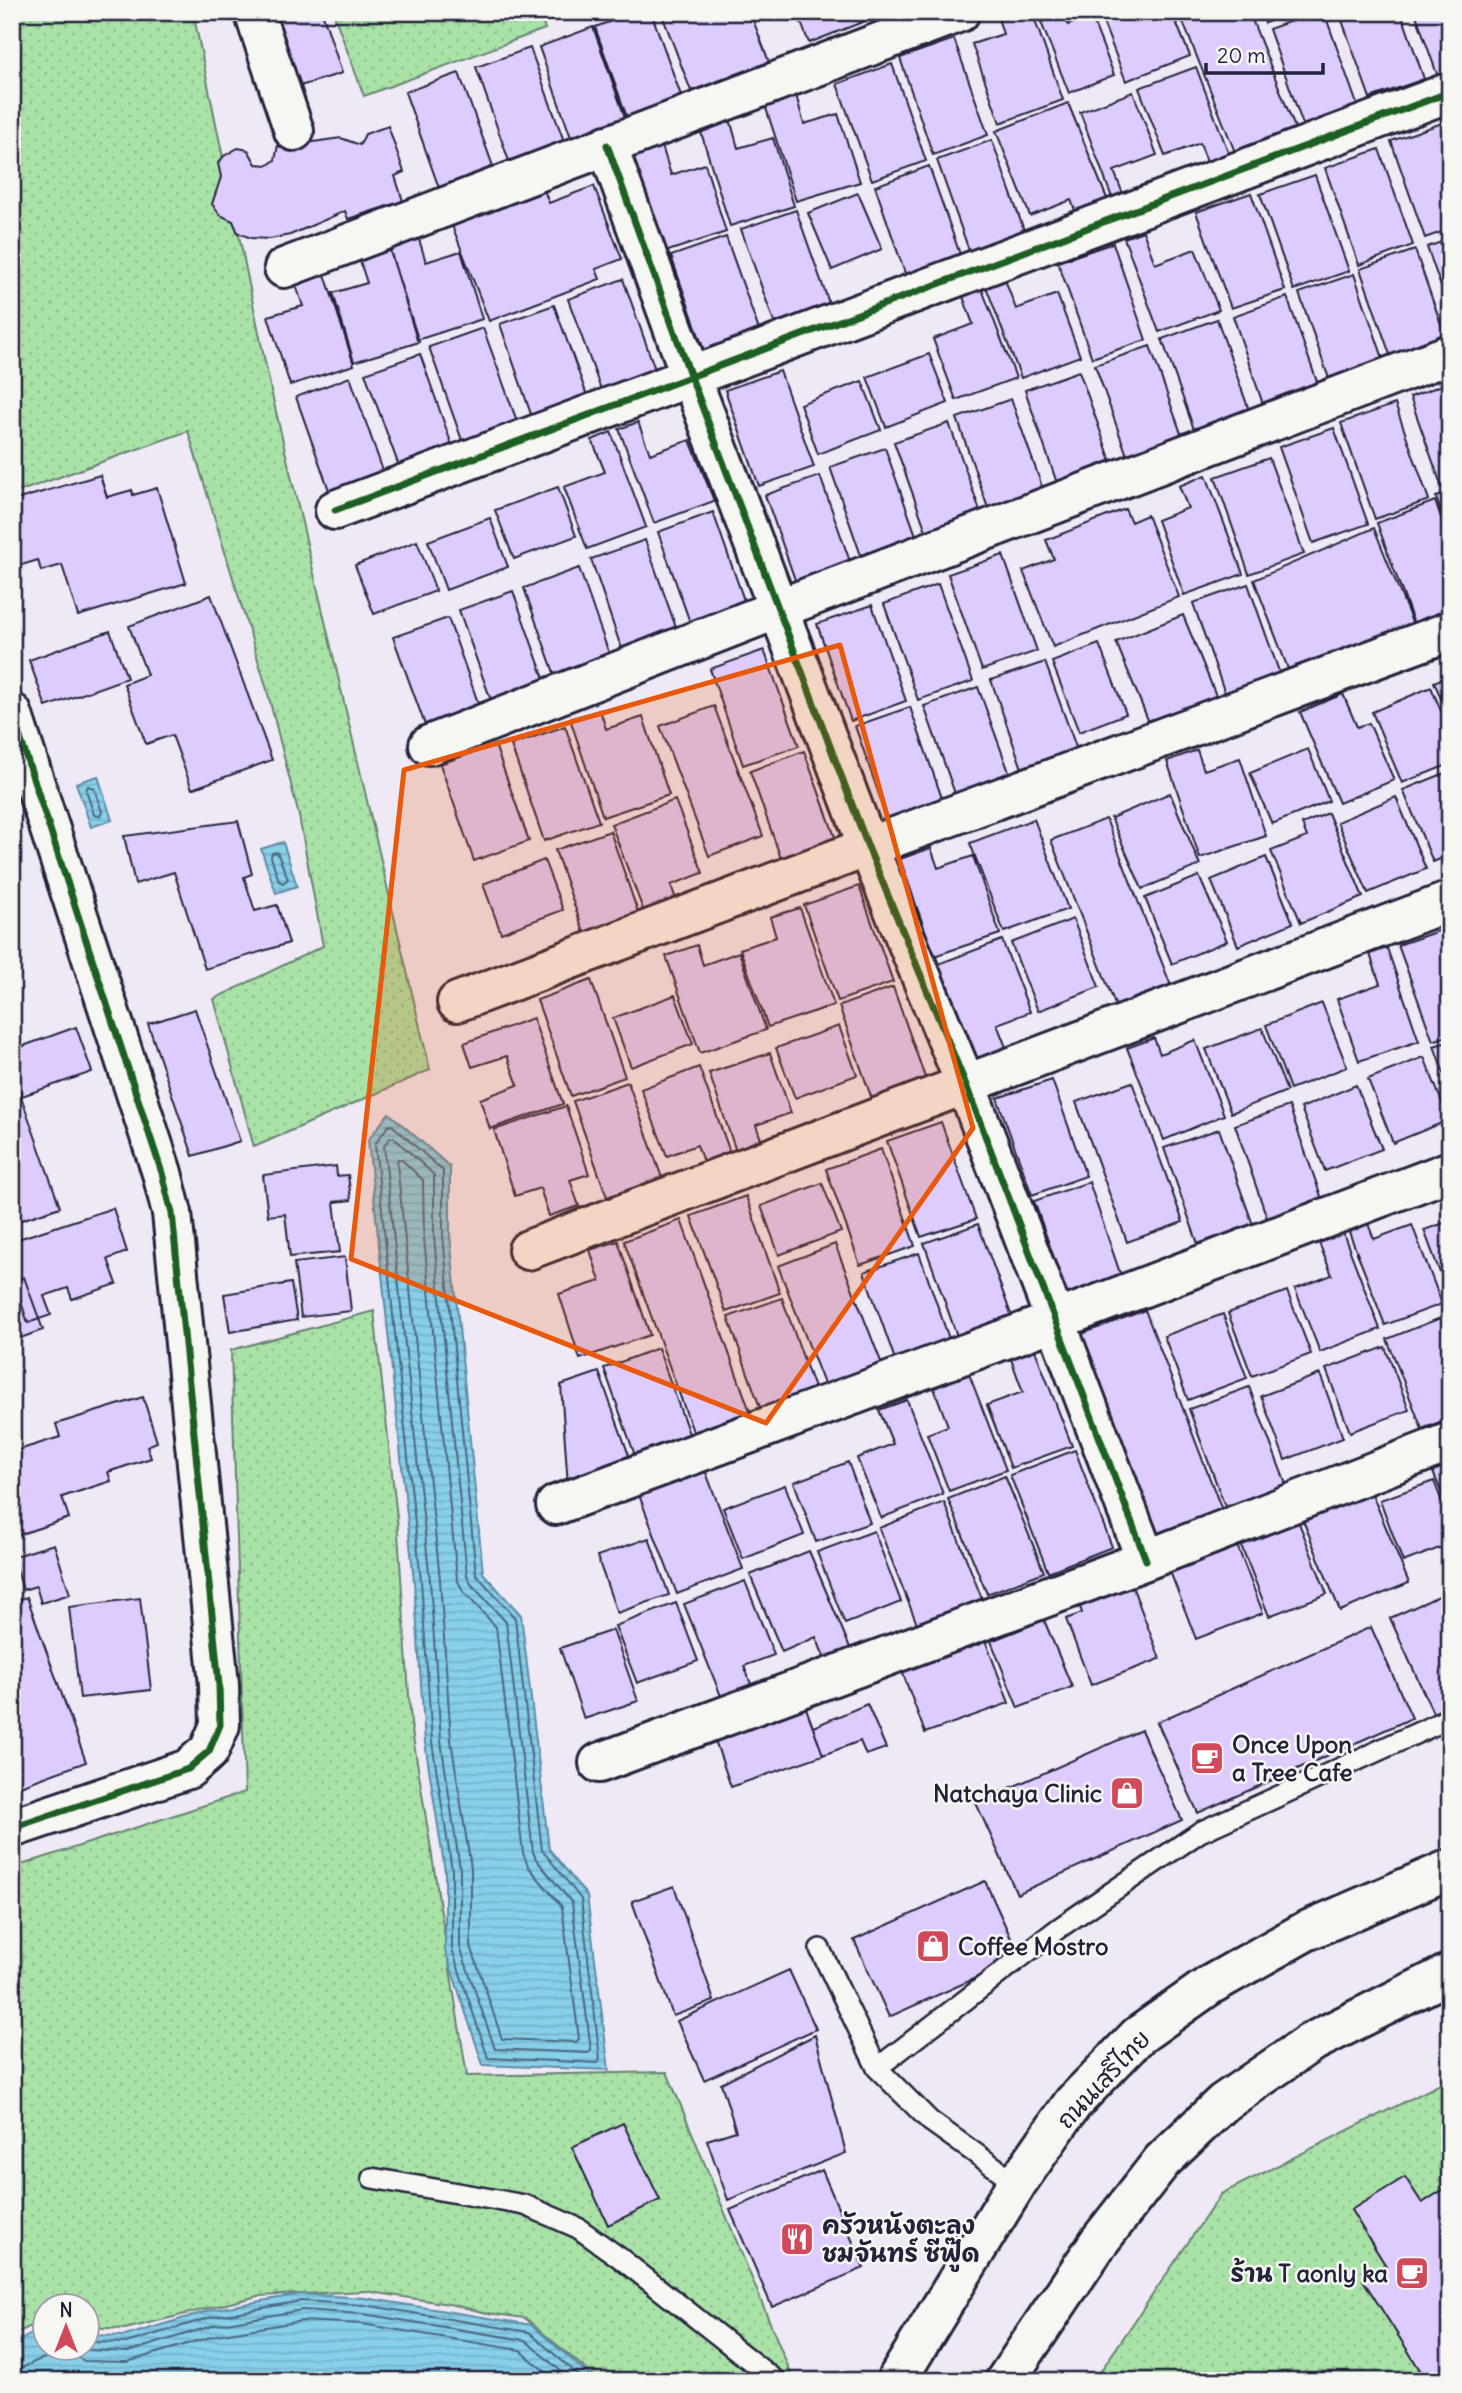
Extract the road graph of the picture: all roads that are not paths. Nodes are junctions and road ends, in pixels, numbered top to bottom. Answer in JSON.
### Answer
{"nodes":[{"id":1,"x":254,"y":12,"type":"edge"},
{"id":2,"x":960,"y":12,"type":"edge"},
{"id":3,"x":1450,"y":92,"type":"edge"},
{"id":4,"x":294,"y":131,"type":"dead end"},
{"id":5,"x":607,"y":145,"type":"junction"},
{"id":6,"x":284,"y":268,"type":"dead end"},
{"id":7,"x":1450,"y":354,"type":"edge"},
{"id":8,"x":691,"y":377,"type":"junction"},
{"id":9,"x":335,"y":510,"type":"dead end"},
{"id":10,"x":778,"y":609,"type":"junction"},
{"id":11,"x":1450,"y":631,"type":"edge"},
{"id":12,"x":12,"y":713,"type":"edge"},
{"id":13,"x":429,"y":745,"type":"dead end"},
{"id":14,"x":868,"y":846,"type":"junction"},
{"id":15,"x":1450,"y":901,"type":"edge"},
{"id":16,"x":457,"y":1002,"type":"dead end"},
{"id":17,"x":965,"y":1086,"type":"junction"},
{"id":18,"x":1450,"y":1171,"type":"edge"},
{"id":19,"x":528,"y":1250,"type":"dead end"},
{"id":20,"x":1054,"y":1321,"type":"junction"},
{"id":21,"x":1450,"y":1442,"type":"edge"},
{"id":22,"x":556,"y":1505,"type":"dead end"},
{"id":23,"x":1146,"y":1560,"type":"junction"},
{"id":24,"x":1450,"y":1718,"type":"edge"},
{"id":25,"x":600,"y":1763,"type":"dead end"},
{"id":26,"x":12,"y":1828,"type":"edge"},
{"id":27,"x":1450,"y":1870,"type":"edge"},
{"id":28,"x":820,"y":1950,"type":"dead end"},
{"id":29,"x":1450,"y":1973,"type":"edge"},
{"id":30,"x":877,"y":2068,"type":"junction"},
{"id":31,"x":372,"y":2178,"type":"dead end"},
{"id":32,"x":1017,"y":2183,"type":"junction"},
{"id":33,"x":776,"y":2381,"type":"edge"},
{"id":34,"x":896,"y":2381,"type":"edge"},
{"id":35,"x":1005,"y":2381,"type":"edge"}],
"edges":[{"from":1,"to":4,"type":"street"},
{"from":2,"to":5,"type":"street"},
{"from":3,"to":8,"type":"street"},
{"from":5,"to":6,"type":"street"},
{"from":5,"to":8,"type":"street"},
{"from":7,"to":10,"type":"street"},
{"from":8,"to":9,"type":"street"},
{"from":8,"to":10,"type":"street"},
{"from":10,"to":13,"type":"street"},
{"from":10,"to":14,"type":"street"},
{"from":11,"to":14,"type":"street"},
{"from":12,"to":26,"type":"street"},
{"from":14,"to":16,"type":"street"},
{"from":14,"to":17,"type":"street"},
{"from":15,"to":17,"type":"street"},
{"from":17,"to":19,"type":"street"},
{"from":17,"to":20,"type":"street"},
{"from":18,"to":20,"type":"street"},
{"from":20,"to":22,"type":"street"},
{"from":20,"to":23,"type":"street"},
{"from":21,"to":23,"type":"street"},
{"from":23,"to":25,"type":"street"},
{"from":24,"to":30,"type":"lane"},
{"from":27,"to":32,"type":"street","name":"ถนนเสรีไทย"},
{"from":28,"to":30,"type":"lane"},
{"from":29,"to":35,"type":"street"},
{"from":30,"to":32,"type":"lane"},
{"from":31,"to":33,"type":"lane"},
{"from":32,"to":34,"type":"street","name":"ถนนเสรีไทย"}]}
